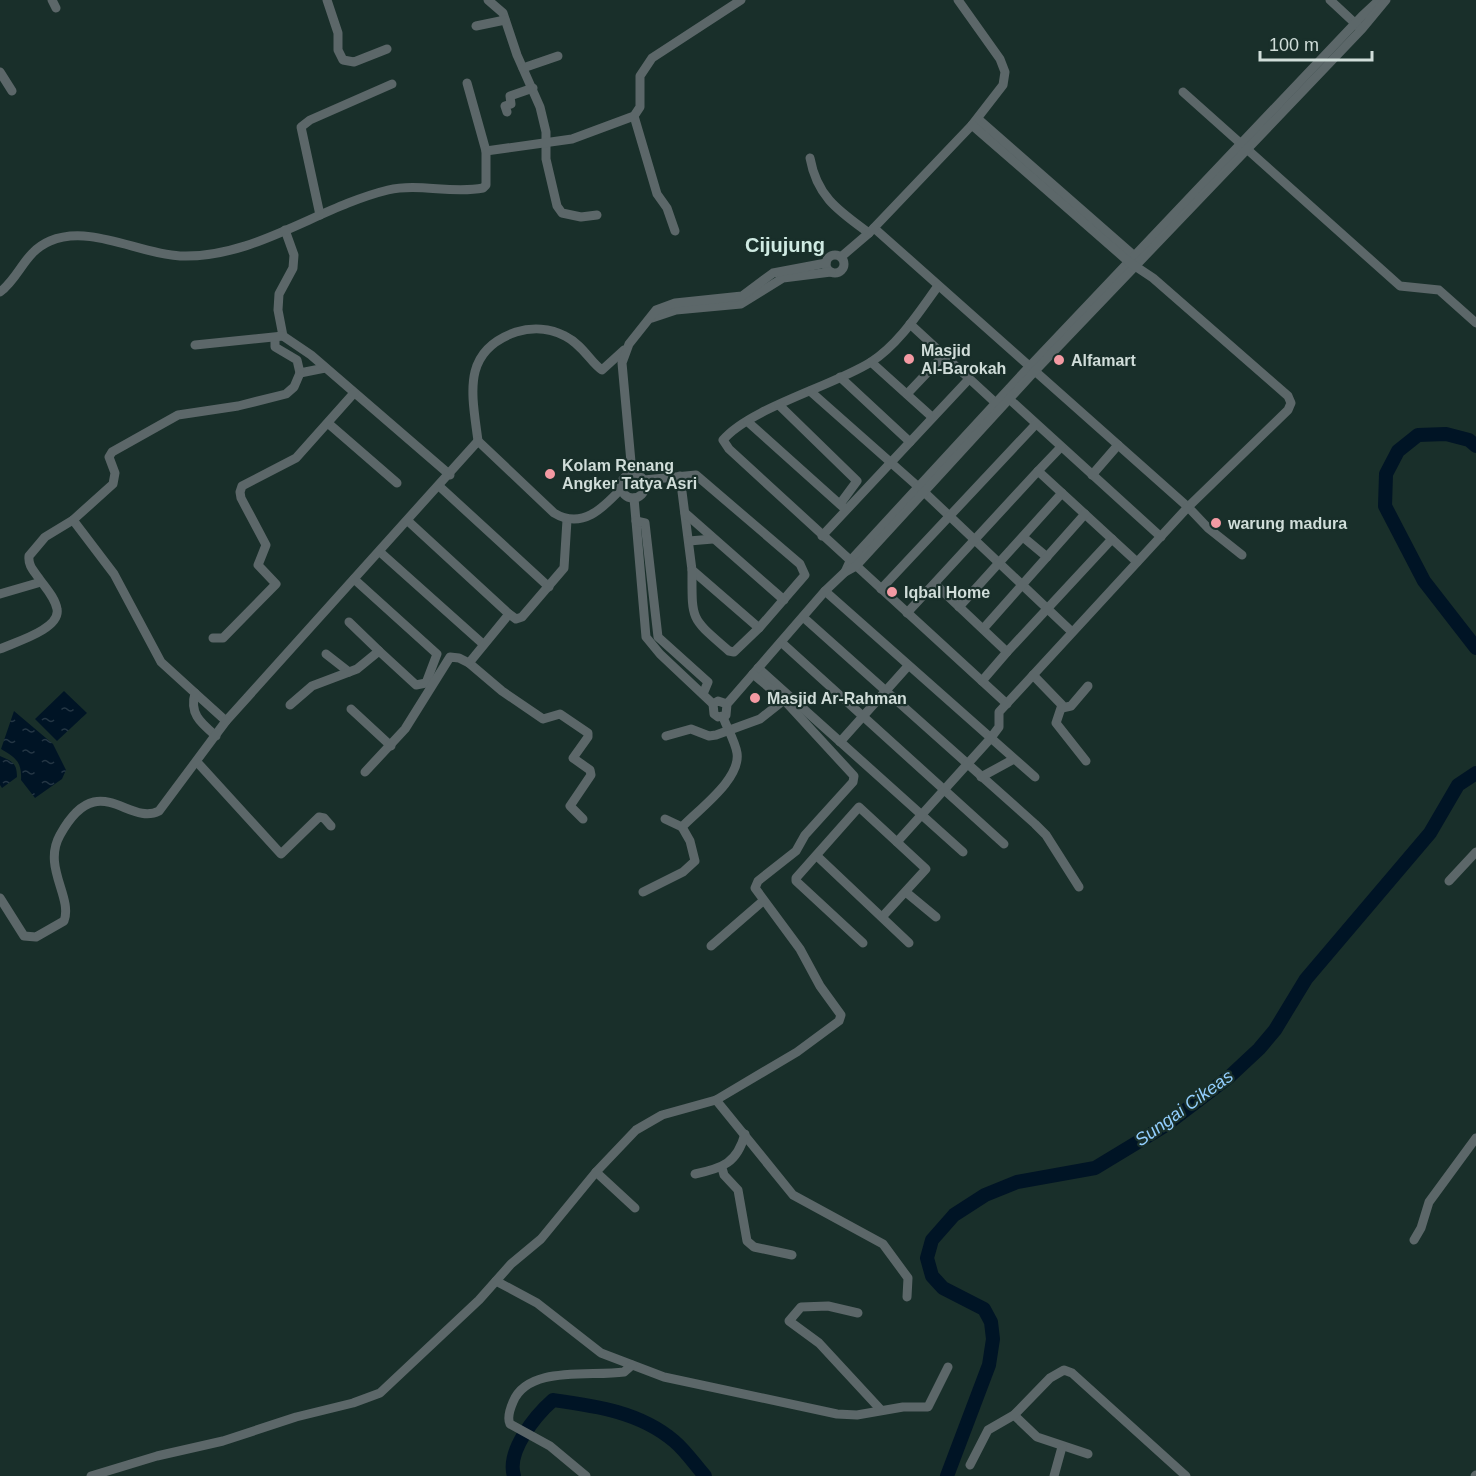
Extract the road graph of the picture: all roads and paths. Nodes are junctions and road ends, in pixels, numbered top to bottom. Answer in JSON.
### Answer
{"nodes":[{"id":1,"x":327,"y":0,"type":"edge"},
{"id":2,"x":488,"y":0,"type":"edge"},
{"id":3,"x":741,"y":0,"type":"edge"},
{"id":4,"x":958,"y":0,"type":"edge"},
{"id":5,"x":1330,"y":0,"type":"edge"},
{"id":6,"x":1385,"y":0,"type":"edge"},
{"id":7,"x":505,"y":20,"type":"junction"},
{"id":8,"x":476,"y":26,"type":"dead end"},
{"id":9,"x":1359,"y":27,"type":"junction"},
{"id":10,"x":387,"y":49,"type":"dead end"},
{"id":11,"x":558,"y":56,"type":"dead end"},
{"id":12,"x":523,"y":68,"type":"junction"},
{"id":13,"x":0,"y":72,"type":"edge"},
{"id":14,"x":467,"y":83,"type":"dead end"},
{"id":15,"x":392,"y":84,"type":"dead end"},
{"id":16,"x":533,"y":88,"type":"junction"},
{"id":17,"x":12,"y":91,"type":"dead end"},
{"id":18,"x":1183,"y":92,"type":"dead end"},
{"id":19,"x":507,"y":112,"type":"dead end"},
{"id":20,"x":634,"y":116,"type":"junction"},
{"id":21,"x":975,"y":122,"type":"junction"},
{"id":22,"x":544,"y":145,"type":"junction"},
{"id":23,"x":1245,"y":147,"type":"junction"},
{"id":24,"x":486,"y":151,"type":"junction"},
{"id":25,"x":810,"y":158,"type":"dead end"},
{"id":26,"x":320,"y":215,"type":"junction"},
{"id":27,"x":597,"y":215,"type":"dead end"},
{"id":28,"x":285,"y":230,"type":"junction"},
{"id":29,"x":675,"y":231,"type":"dead end"},
{"id":30,"x":872,"y":231,"type":"junction"},
{"id":31,"x":841,"y":257,"type":"junction"},
{"id":32,"x":1135,"y":261,"type":"junction"},
{"id":33,"x":826,"y":263,"type":"junction"},
{"id":34,"x":831,"y":272,"type":"junction"},
{"id":35,"x":938,"y":286,"type":"junction"},
{"id":36,"x":0,"y":292,"type":"edge"},
{"id":37,"x":649,"y":319,"type":"junction"},
{"id":38,"x":1476,"y":323,"type":"edge"},
{"id":39,"x":910,"y":324,"type":"junction"},
{"id":40,"x":279,"y":337,"type":"junction"},
{"id":41,"x":195,"y":345,"type":"dead end"},
{"id":42,"x":626,"y":348,"type":"junction"},
{"id":43,"x":944,"y":355,"type":"junction"},
{"id":44,"x":871,"y":362,"type":"junction"},
{"id":45,"x":325,"y":368,"type":"junction"},
{"id":46,"x":1031,"y":370,"type":"junction"},
{"id":47,"x":300,"y":373,"type":"junction"},
{"id":48,"x":840,"y":377,"type":"junction"},
{"id":49,"x":969,"y":379,"type":"junction"},
{"id":50,"x":810,"y":392,"type":"junction"},
{"id":51,"x":354,"y":393,"type":"junction"},
{"id":52,"x":907,"y":394,"type":"junction"},
{"id":53,"x":1006,"y":397,"type":"junction"},
{"id":54,"x":779,"y":405,"type":"junction"},
{"id":55,"x":998,"y":406,"type":"junction"},
{"id":56,"x":932,"y":417,"type":"junction"},
{"id":57,"x":748,"y":422,"type":"junction"},
{"id":58,"x":329,"y":424,"type":"junction"},
{"id":59,"x":1036,"y":424,"type":"junction"},
{"id":60,"x":478,"y":441,"type":"junction"},
{"id":61,"x":909,"y":442,"type":"junction"},
{"id":62,"x":1118,"y":445,"type":"junction"},
{"id":63,"x":1061,"y":447,"type":"junction"},
{"id":64,"x":890,"y":463,"type":"junction"},
{"id":65,"x":1038,"y":471,"type":"junction"},
{"id":66,"x":632,"y":473,"type":"junction"},
{"id":67,"x":450,"y":475,"type":"junction"},
{"id":68,"x":1092,"y":475,"type":"junction"},
{"id":69,"x":680,"y":476,"type":"junction"},
{"id":70,"x":644,"y":480,"type":"junction"},
{"id":71,"x":397,"y":483,"type":"dead end"},
{"id":72,"x":439,"y":486,"type":"junction"},
{"id":73,"x":621,"y":489,"type":"junction"},
{"id":74,"x":920,"y":489,"type":"junction"},
{"id":75,"x":1062,"y":493,"type":"junction"},
{"id":76,"x":634,"y":498,"type":"junction"},
{"id":77,"x":843,"y":507,"type":"junction"},
{"id":78,"x":1188,"y":507,"type":"junction"},
{"id":79,"x":685,"y":513,"type":"junction"},
{"id":80,"x":1085,"y":514,"type":"junction"},
{"id":81,"x":950,"y":517,"type":"junction"},
{"id":82,"x":73,"y":520,"type":"junction"},
{"id":83,"x":567,"y":520,"type":"junction"},
{"id":84,"x":636,"y":520,"type":"junction"},
{"id":85,"x":408,"y":521,"type":"junction"},
{"id":86,"x":822,"y":536,"type":"junction"},
{"id":87,"x":1023,"y":537,"type":"junction"},
{"id":88,"x":1161,"y":537,"type":"junction"},
{"id":89,"x":713,"y":538,"type":"junction"},
{"id":90,"x":1112,"y":539,"type":"junction"},
{"id":91,"x":975,"y":540,"type":"junction"},
{"id":92,"x":689,"y":541,"type":"junction"},
{"id":93,"x":380,"y":552,"type":"junction"},
{"id":94,"x":1242,"y":555,"type":"dead end"},
{"id":95,"x":1047,"y":557,"type":"junction"},
{"id":96,"x":650,"y":562,"type":"junction"},
{"id":97,"x":1137,"y":562,"type":"junction"},
{"id":98,"x":639,"y":563,"type":"junction"},
{"id":99,"x":853,"y":563,"type":"junction"},
{"id":100,"x":1000,"y":563,"type":"junction"},
{"id":101,"x":692,"y":570,"type":"junction"},
{"id":102,"x":354,"y":579,"type":"junction"},
{"id":103,"x":41,"y":582,"type":"junction"},
{"id":104,"x":935,"y":584,"type":"junction"},
{"id":105,"x":1022,"y":584,"type":"junction"},
{"id":106,"x":549,"y":586,"type":"junction"},
{"id":107,"x":881,"y":589,"type":"junction"},
{"id":108,"x":825,"y":591,"type":"junction"},
{"id":109,"x":0,"y":594,"type":"edge"},
{"id":110,"x":653,"y":600,"type":"junction"},
{"id":111,"x":784,"y":600,"type":"junction"},
{"id":112,"x":642,"y":601,"type":"junction"},
{"id":113,"x":959,"y":607,"type":"junction"},
{"id":114,"x":1048,"y":609,"type":"junction"},
{"id":115,"x":907,"y":613,"type":"junction"},
{"id":116,"x":509,"y":614,"type":"junction"},
{"id":117,"x":803,"y":617,"type":"junction"},
{"id":118,"x":349,"y":622,"type":"dead end"},
{"id":119,"x":759,"y":628,"type":"junction"},
{"id":120,"x":983,"y":629,"type":"junction"},
{"id":121,"x":1072,"y":632,"type":"junction"},
{"id":122,"x":213,"y":638,"type":"dead end"},
{"id":123,"x":781,"y":642,"type":"junction"},
{"id":124,"x":483,"y":644,"type":"junction"},
{"id":125,"x":668,"y":646,"type":"junction"},
{"id":126,"x":0,"y":649,"type":"edge"},
{"id":127,"x":378,"y":651,"type":"junction"},
{"id":128,"x":1007,"y":652,"type":"junction"},
{"id":129,"x":326,"y":654,"type":"dead end"},
{"id":130,"x":660,"y":654,"type":"junction"},
{"id":131,"x":469,"y":663,"type":"junction"},
{"id":132,"x":908,"y":666,"type":"junction"},
{"id":133,"x":756,"y":671,"type":"junction"},
{"id":134,"x":349,"y":672,"type":"junction"},
{"id":135,"x":1033,"y":675,"type":"junction"},
{"id":136,"x":982,"y":681,"type":"junction"},
{"id":137,"x":1088,"y":686,"type":"dead end"},
{"id":138,"x":885,"y":692,"type":"junction"},
{"id":139,"x":195,"y":693,"type":"junction"},
{"id":140,"x":703,"y":694,"type":"junction"},
{"id":141,"x":784,"y":700,"type":"junction"},
{"id":142,"x":713,"y":704,"type":"junction"},
{"id":143,"x":727,"y":704,"type":"junction"},
{"id":144,"x":1007,"y":704,"type":"junction"},
{"id":145,"x":290,"y":705,"type":"dead end"},
{"id":146,"x":1062,"y":708,"type":"junction"},
{"id":147,"x":351,"y":709,"type":"dead end"},
{"id":148,"x":723,"y":717,"type":"junction"},
{"id":149,"x":863,"y":717,"type":"junction"},
{"id":150,"x":226,"y":721,"type":"junction"},
{"id":151,"x":728,"y":731,"type":"junction"},
{"id":152,"x":216,"y":736,"type":"junction"},
{"id":153,"x":666,"y":736,"type":"dead end"},
{"id":154,"x":990,"y":739,"type":"junction"},
{"id":155,"x":840,"y":742,"type":"junction"},
{"id":156,"x":391,"y":746,"type":"junction"},
{"id":157,"x":1014,"y":759,"type":"junction"},
{"id":158,"x":1086,"y":761,"type":"dead end"},
{"id":159,"x":197,"y":762,"type":"junction"},
{"id":160,"x":967,"y":764,"type":"junction"},
{"id":161,"x":365,"y":772,"type":"dead end"},
{"id":162,"x":981,"y":777,"type":"junction"},
{"id":163,"x":1035,"y":777,"type":"dead end"},
{"id":164,"x":945,"y":789,"type":"junction"},
{"id":165,"x":921,"y":815,"type":"junction"},
{"id":166,"x":584,"y":819,"type":"dead end"},
{"id":167,"x":665,"y":819,"type":"dead end"},
{"id":168,"x":331,"y":826,"type":"dead end"},
{"id":169,"x":682,"y":827,"type":"junction"},
{"id":170,"x":897,"y":842,"type":"junction"},
{"id":171,"x":1004,"y":844,"type":"dead end"},
{"id":172,"x":963,"y":852,"type":"dead end"},
{"id":173,"x":1476,"y":852,"type":"edge"},
{"id":174,"x":817,"y":856,"type":"junction"},
{"id":175,"x":1449,"y":881,"type":"dead end"},
{"id":176,"x":1079,"y":886,"type":"dead end"},
{"id":177,"x":643,"y":892,"type":"dead end"},
{"id":178,"x":907,"y":893,"type":"junction"},
{"id":179,"x":0,"y":898,"type":"edge"},
{"id":180,"x":763,"y":901,"type":"junction"},
{"id":181,"x":883,"y":916,"type":"junction"},
{"id":182,"x":936,"y":917,"type":"dead end"},
{"id":183,"x":863,"y":943,"type":"dead end"},
{"id":184,"x":909,"y":943,"type":"dead end"},
{"id":185,"x":711,"y":946,"type":"dead end"},
{"id":186,"x":716,"y":1100,"type":"junction"},
{"id":187,"x":745,"y":1134,"type":"junction"},
{"id":188,"x":1476,"y":1138,"type":"edge"},
{"id":189,"x":722,"y":1168,"type":"junction"},
{"id":190,"x":596,"y":1172,"type":"junction"},
{"id":191,"x":695,"y":1174,"type":"dead end"},
{"id":192,"x":636,"y":1209,"type":"dead end"},
{"id":193,"x":1414,"y":1239,"type":"dead end"},
{"id":194,"x":792,"y":1255,"type":"dead end"},
{"id":195,"x":496,"y":1281,"type":"junction"},
{"id":196,"x":907,"y":1297,"type":"dead end"},
{"id":197,"x":858,"y":1312,"type":"dead end"},
{"id":198,"x":632,"y":1365,"type":"junction"},
{"id":199,"x":948,"y":1367,"type":"dead end"},
{"id":200,"x":880,"y":1410,"type":"junction"},
{"id":201,"x":1014,"y":1415,"type":"junction"},
{"id":202,"x":1062,"y":1447,"type":"junction"},
{"id":203,"x":1088,"y":1454,"type":"dead end"},
{"id":204,"x":970,"y":1465,"type":"dead end"},
{"id":205,"x":91,"y":1476,"type":"edge"},
{"id":206,"x":586,"y":1476,"type":"edge"},
{"id":207,"x":1054,"y":1476,"type":"edge"},
{"id":208,"x":1186,"y":1476,"type":"edge"}],
"edges":[{"from":1,"to":10,"type":"street"},
{"from":2,"to":7,"type":"street"},
{"from":3,"to":20,"type":"street"},
{"from":4,"to":21,"type":"street"},
{"from":5,"to":9,"type":"street"},
{"from":6,"to":9,"type":"street"},
{"from":7,"to":8,"type":"street"},
{"from":7,"to":12,"type":"street"},
{"from":9,"to":23,"type":"street"},
{"from":11,"to":12,"type":"street"},
{"from":12,"to":16,"type":"street"},
{"from":13,"to":17,"type":"street"},
{"from":14,"to":24,"type":"street"},
{"from":15,"to":26,"type":"street"},
{"from":16,"to":19,"type":"street"},
{"from":16,"to":22,"type":"street"},
{"from":18,"to":23,"type":"street"},
{"from":20,"to":22,"type":"street"},
{"from":20,"to":29,"type":"street"},
{"from":21,"to":30,"type":"street"},
{"from":21,"to":32,"type":"street"},
{"from":22,"to":24,"type":"street"},
{"from":22,"to":27,"type":"street"},
{"from":23,"to":32,"type":"street"},
{"from":23,"to":38,"type":"street"},
{"from":24,"to":26,"type":"street"},
{"from":25,"to":30,"type":"street"},
{"from":26,"to":28,"type":"street"},
{"from":28,"to":36,"type":"street"},
{"from":28,"to":40,"type":"street"},
{"from":30,"to":31,"type":"street"},
{"from":30,"to":35,"type":"street"},
{"from":31,"to":33,"type":"street"},
{"from":31,"to":34,"type":"street"},
{"from":32,"to":46,"type":"street"},
{"from":32,"to":78,"type":"street"},
{"from":33,"to":34,"type":"street"},
{"from":33,"to":37,"type":"street"},
{"from":34,"to":37,"type":"street"},
{"from":35,"to":39,"type":"street"},
{"from":35,"to":46,"type":"street"},
{"from":37,"to":42,"type":"street"},
{"from":39,"to":43,"type":"street"},
{"from":39,"to":44,"type":"street"},
{"from":40,"to":41,"type":"street"},
{"from":40,"to":45,"type":"street"},
{"from":40,"to":47,"type":"street"},
{"from":42,"to":60,"type":"street"},
{"from":42,"to":66,"type":"street"},
{"from":43,"to":49,"type":"street"},
{"from":43,"to":52,"type":"street"},
{"from":44,"to":48,"type":"street"},
{"from":44,"to":52,"type":"street"},
{"from":45,"to":47,"type":"street"},
{"from":45,"to":51,"type":"street"},
{"from":46,"to":53,"type":"street"},
{"from":46,"to":62,"type":"street"},
{"from":47,"to":82,"type":"street"},
{"from":48,"to":50,"type":"street"},
{"from":48,"to":61,"type":"street"},
{"from":49,"to":55,"type":"street"},
{"from":49,"to":56,"type":"street"},
{"from":50,"to":54,"type":"street"},
{"from":50,"to":64,"type":"street"},
{"from":51,"to":58,"type":"street"},
{"from":51,"to":67,"type":"street"},
{"from":52,"to":56,"type":"street"},
{"from":53,"to":55,"type":"street"},
{"from":53,"to":59,"type":"street"},
{"from":54,"to":57,"type":"street"},
{"from":54,"to":77,"type":"street"},
{"from":55,"to":74,"type":"street"},
{"from":56,"to":61,"type":"street"},
{"from":57,"to":77,"type":"street"},
{"from":57,"to":86,"type":"street"},
{"from":58,"to":71,"type":"street"},
{"from":58,"to":122,"type":"street"},
{"from":59,"to":63,"type":"street"},
{"from":59,"to":81,"type":"street"},
{"from":60,"to":67,"type":"street"},
{"from":60,"to":83,"type":"street"},
{"from":61,"to":64,"type":"street"},
{"from":62,"to":68,"type":"street"},
{"from":62,"to":78,"type":"street"},
{"from":63,"to":65,"type":"street"},
{"from":63,"to":68,"type":"street"},
{"from":64,"to":74,"type":"street"},
{"from":64,"to":77,"type":"street"},
{"from":65,"to":75,"type":"street"},
{"from":65,"to":91,"type":"street"},
{"from":66,"to":70,"type":"street"},
{"from":66,"to":73,"type":"street"},
{"from":67,"to":72,"type":"street"},
{"from":68,"to":88,"type":"street"},
{"from":69,"to":70,"type":"street"},
{"from":69,"to":79,"type":"street"},
{"from":69,"to":111,"type":"street"},
{"from":70,"to":76,"type":"street"},
{"from":72,"to":85,"type":"street"},
{"from":72,"to":106,"type":"street"},
{"from":73,"to":76,"type":"street"},
{"from":73,"to":83,"type":"street"},
{"from":74,"to":81,"type":"street"},
{"from":74,"to":99,"type":"street"},
{"from":75,"to":80,"type":"street"},
{"from":75,"to":87,"type":"street"},
{"from":76,"to":84,"type":"street"},
{"from":77,"to":86,"type":"street"},
{"from":78,"to":88,"type":"street"},
{"from":78,"to":94,"type":"street"},
{"from":79,"to":89,"type":"street"},
{"from":79,"to":92,"type":"street"},
{"from":80,"to":90,"type":"street"},
{"from":80,"to":95,"type":"street"},
{"from":81,"to":91,"type":"street"},
{"from":81,"to":107,"type":"street"},
{"from":82,"to":103,"type":"street"},
{"from":82,"to":139,"type":"street"},
{"from":83,"to":106,"type":"street"},
{"from":84,"to":96,"type":"street"},
{"from":84,"to":98,"type":"street"},
{"from":85,"to":93,"type":"street"},
{"from":85,"to":116,"type":"street"},
{"from":86,"to":99,"type":"street"},
{"from":87,"to":95,"type":"street"},
{"from":87,"to":100,"type":"street"},
{"from":88,"to":97,"type":"street"},
{"from":89,"to":92,"type":"street"},
{"from":89,"to":111,"type":"street"},
{"from":90,"to":97,"type":"street"},
{"from":90,"to":114,"type":"street"},
{"from":91,"to":100,"type":"street"},
{"from":91,"to":104,"type":"street"},
{"from":92,"to":101,"type":"street"},
{"from":93,"to":102,"type":"street"},
{"from":93,"to":124,"type":"street"},
{"from":95,"to":105,"type":"street"},
{"from":96,"to":98,"type":"street"},
{"from":96,"to":110,"type":"street"},
{"from":97,"to":121,"type":"street"},
{"from":98,"to":112,"type":"street"},
{"from":99,"to":107,"type":"street"},
{"from":99,"to":108,"type":"street"},
{"from":100,"to":105,"type":"street"},
{"from":100,"to":113,"type":"street"},
{"from":101,"to":119,"type":"street"},
{"from":101,"to":119,"type":"street"},
{"from":102,"to":127,"type":"street"},
{"from":102,"to":150,"type":"street"},
{"from":103,"to":109,"type":"street"},
{"from":103,"to":126,"type":"street"},
{"from":104,"to":113,"type":"street"},
{"from":104,"to":115,"type":"street"},
{"from":105,"to":114,"type":"street"},
{"from":105,"to":120,"type":"street"},
{"from":106,"to":116,"type":"street"},
{"from":107,"to":115,"type":"street"},
{"from":108,"to":117,"type":"street"},
{"from":108,"to":132,"type":"street"},
{"from":110,"to":112,"type":"street"},
{"from":110,"to":125,"type":"street"},
{"from":111,"to":119,"type":"street"},
{"from":112,"to":130,"type":"street"},
{"from":113,"to":120,"type":"street"},
{"from":114,"to":121,"type":"street"},
{"from":114,"to":128,"type":"street"},
{"from":115,"to":136,"type":"street"},
{"from":116,"to":124,"type":"street"},
{"from":117,"to":123,"type":"street"},
{"from":117,"to":138,"type":"street"},
{"from":118,"to":127,"type":"street"},
{"from":120,"to":128,"type":"street"},
{"from":121,"to":135,"type":"street"},
{"from":123,"to":133,"type":"street"},
{"from":123,"to":149,"type":"street"},
{"from":124,"to":131,"type":"street"},
{"from":125,"to":130,"type":"street"},
{"from":125,"to":140,"type":"street"},
{"from":127,"to":134,"type":"street"},
{"from":128,"to":136,"type":"street"},
{"from":129,"to":134,"type":"street"},
{"from":130,"to":140,"type":"street"},
{"from":131,"to":156,"type":"street"},
{"from":131,"to":166,"type":"street"},
{"from":132,"to":138,"type":"street"},
{"from":132,"to":154,"type":"street"},
{"from":133,"to":141,"type":"street"},
{"from":133,"to":143,"type":"street"},
{"from":133,"to":155,"type":"street"},
{"from":134,"to":145,"type":"street"},
{"from":135,"to":144,"type":"street"},
{"from":135,"to":146,"type":"street"},
{"from":136,"to":144,"type":"street"},
{"from":137,"to":146,"type":"street"},
{"from":138,"to":149,"type":"street"},
{"from":138,"to":160,"type":"street"},
{"from":139,"to":150,"type":"street"},
{"from":139,"to":152,"type":"street"},
{"from":140,"to":142,"type":"street"},
{"from":141,"to":151,"type":"street"},
{"from":141,"to":180,"type":"street"},
{"from":142,"to":143,"type":"street"},
{"from":142,"to":148,"type":"street"},
{"from":143,"to":148,"type":"street"},
{"from":144,"to":154,"type":"street"},
{"from":146,"to":158,"type":"street"},
{"from":147,"to":156,"type":"street"},
{"from":148,"to":151,"type":"street"},
{"from":149,"to":155,"type":"street"},
{"from":149,"to":164,"type":"street"},
{"from":150,"to":152,"type":"street"},
{"from":151,"to":153,"type":"street"},
{"from":151,"to":169,"type":"street"},
{"from":152,"to":159,"type":"street"},
{"from":154,"to":157,"type":"street"},
{"from":154,"to":160,"type":"street"},
{"from":155,"to":165,"type":"street"},
{"from":156,"to":161,"type":"street"},
{"from":157,"to":162,"type":"street"},
{"from":157,"to":163,"type":"street"},
{"from":159,"to":168,"type":"street"},
{"from":159,"to":179,"type":"street"},
{"from":160,"to":162,"type":"street"},
{"from":160,"to":164,"type":"street"},
{"from":162,"to":176,"type":"street"},
{"from":164,"to":165,"type":"street"},
{"from":164,"to":171,"type":"street"},
{"from":165,"to":170,"type":"street"},
{"from":165,"to":172,"type":"street"},
{"from":167,"to":169,"type":"street"},
{"from":169,"to":177,"type":"street"},
{"from":170,"to":174,"type":"street"},
{"from":170,"to":178,"type":"street"},
{"from":173,"to":175,"type":"street"},
{"from":174,"to":181,"type":"street"},
{"from":174,"to":183,"type":"street"},
{"from":178,"to":181,"type":"street"},
{"from":178,"to":182,"type":"street"},
{"from":180,"to":185,"type":"street"},
{"from":180,"to":186,"type":"street"},
{"from":181,"to":184,"type":"street"},
{"from":186,"to":187,"type":"street"},
{"from":186,"to":190,"type":"street"},
{"from":187,"to":189,"type":"street"},
{"from":187,"to":196,"type":"street"},
{"from":188,"to":193,"type":"street"},
{"from":189,"to":191,"type":"street"},
{"from":189,"to":194,"type":"street"},
{"from":190,"to":192,"type":"street"},
{"from":190,"to":195,"type":"street"},
{"from":195,"to":198,"type":"street"},
{"from":195,"to":205,"type":"street"},
{"from":197,"to":200,"type":"street"},
{"from":198,"to":200,"type":"street"},
{"from":198,"to":206,"type":"street"},
{"from":199,"to":200,"type":"street"},
{"from":201,"to":202,"type":"street"},
{"from":201,"to":204,"type":"street"},
{"from":201,"to":208,"type":"street"},
{"from":202,"to":203,"type":"street"},
{"from":202,"to":207,"type":"street"}]}
